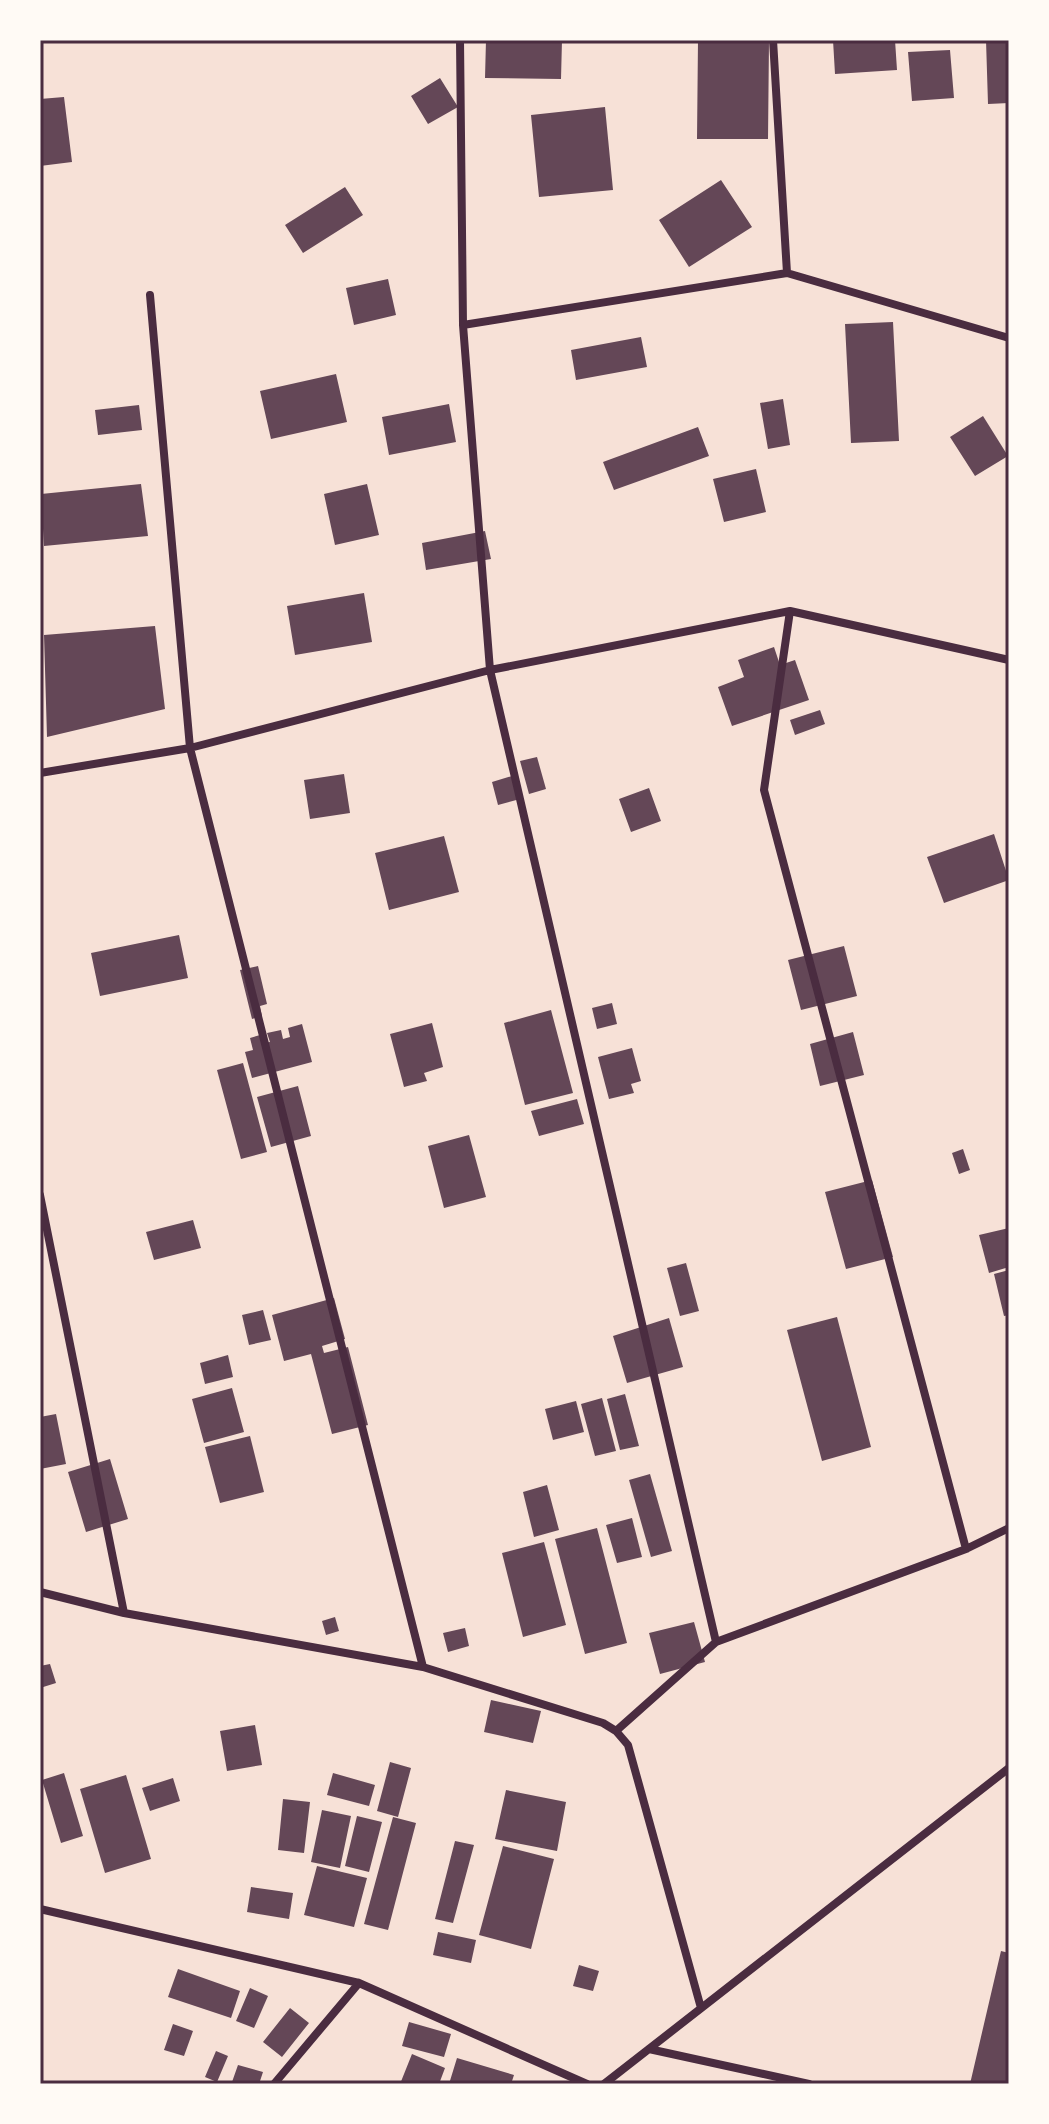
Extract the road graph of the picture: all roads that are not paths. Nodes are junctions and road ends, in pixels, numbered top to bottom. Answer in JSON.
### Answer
{"nodes":[{"id":1,"x":460,"y":40,"type":"edge"},
{"id":2,"x":773,"y":40,"type":"edge"},
{"id":3,"x":787,"y":273,"type":"junction"},
{"id":4,"x":150,"y":295,"type":"dead end"},
{"id":5,"x":463,"y":325,"type":"junction"},
{"id":6,"x":1009,"y":338,"type":"edge"},
{"id":7,"x":790,"y":611,"type":"junction"},
{"id":8,"x":1009,"y":660,"type":"edge"},
{"id":9,"x":490,"y":670,"type":"junction"},
{"id":10,"x":190,"y":748,"type":"junction"},
{"id":11,"x":40,"y":773,"type":"edge"},
{"id":12,"x":40,"y":1195,"type":"edge"},
{"id":13,"x":1009,"y":1528,"type":"edge"},
{"id":14,"x":966,"y":1549,"type":"junction"},
{"id":15,"x":40,"y":1592,"type":"edge"},
{"id":16,"x":124,"y":1613,"type":"junction"},
{"id":17,"x":716,"y":1642,"type":"junction"},
{"id":18,"x":423,"y":1667,"type":"junction"},
{"id":19,"x":616,"y":1731,"type":"junction"},
{"id":20,"x":1009,"y":1768,"type":"edge"},
{"id":21,"x":40,"y":1909,"type":"edge"},
{"id":22,"x":359,"y":1983,"type":"junction"},
{"id":23,"x":701,"y":2008,"type":"junction"},
{"id":24,"x":649,"y":2049,"type":"junction"},
{"id":25,"x":274,"y":2084,"type":"edge"},
{"id":26,"x":587,"y":2084,"type":"edge"},
{"id":27,"x":604,"y":2084,"type":"edge"},
{"id":28,"x":809,"y":2084,"type":"edge"}],
"edges":[{"from":1,"to":5,"type":"street"},
{"from":2,"to":3,"type":"street"},
{"from":3,"to":5,"type":"street"},
{"from":3,"to":6,"type":"street"},
{"from":4,"to":10,"type":"street"},
{"from":5,"to":9,"type":"street"},
{"from":7,"to":8,"type":"street"},
{"from":7,"to":9,"type":"street"},
{"from":7,"to":14,"type":"street"},
{"from":9,"to":10,"type":"street"},
{"from":9,"to":17,"type":"street"},
{"from":10,"to":11,"type":"street"},
{"from":10,"to":18,"type":"street"},
{"from":12,"to":16,"type":"street"},
{"from":13,"to":14,"type":"street"},
{"from":14,"to":17,"type":"street"},
{"from":15,"to":16,"type":"street"},
{"from":16,"to":18,"type":"street"},
{"from":17,"to":19,"type":"street"},
{"from":18,"to":19,"type":"street"},
{"from":19,"to":23,"type":"street"},
{"from":20,"to":23,"type":"street"},
{"from":21,"to":22,"type":"street"},
{"from":22,"to":25,"type":"street"},
{"from":22,"to":26,"type":"street"},
{"from":23,"to":24,"type":"street"},
{"from":24,"to":27,"type":"street"},
{"from":24,"to":28,"type":"street"}]}
